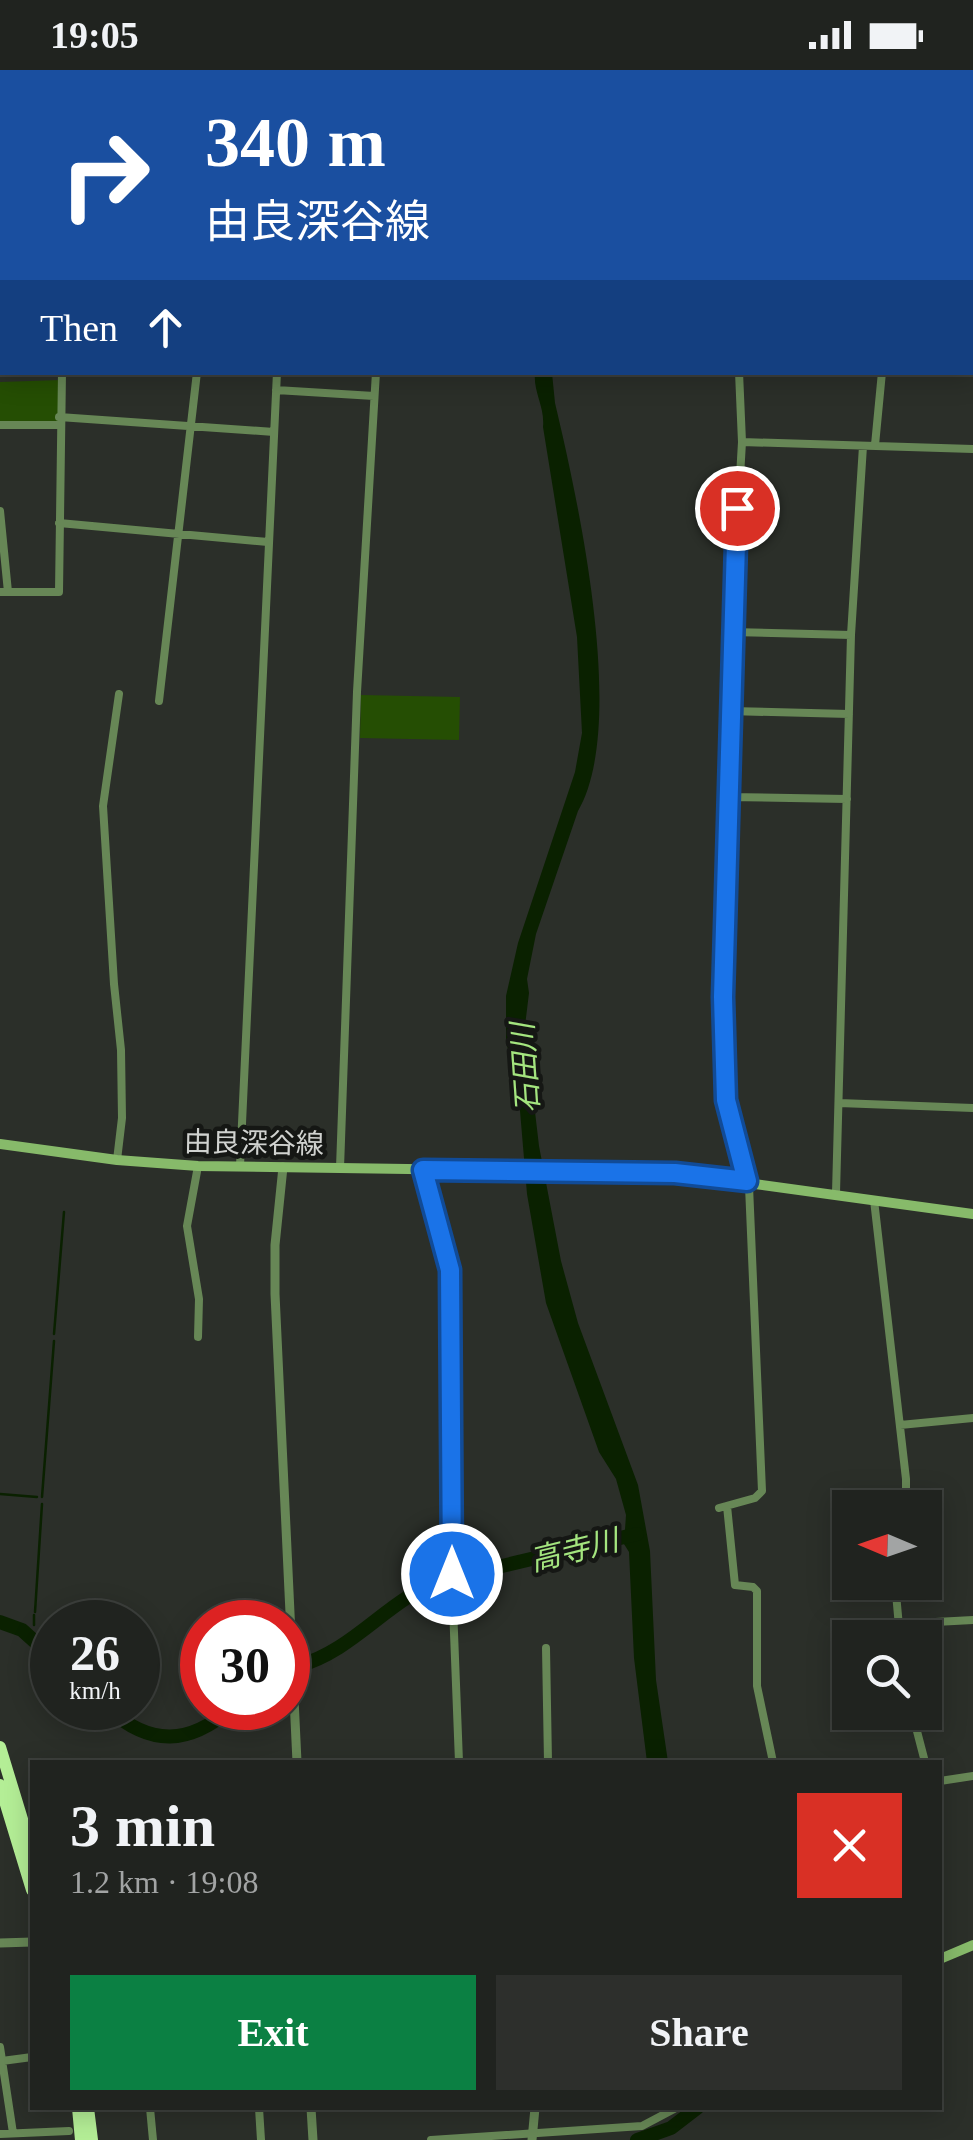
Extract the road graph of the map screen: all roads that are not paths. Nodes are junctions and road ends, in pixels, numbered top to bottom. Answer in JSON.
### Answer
{"nodes":[{"id":1,"x":62,"y":375,"type":"edge"},
{"id":2,"x":196,"y":375,"type":"edge"},
{"id":3,"x":277,"y":375,"type":"edge"},
{"id":4,"x":376,"y":375,"type":"edge"},
{"id":5,"x":739,"y":375,"type":"edge"},
{"id":6,"x":882,"y":375,"type":"edge"},
{"id":7,"x":276,"y":390,"type":"junction"},
{"id":8,"x":374,"y":396,"type":"junction"},
{"id":9,"x":59,"y":421,"type":"junction"},
{"id":10,"x":0,"y":424,"type":"edge"},
{"id":11,"x":191,"y":426,"type":"junction"},
{"id":12,"x":274,"y":432,"type":"junction"},
{"id":13,"x":742,"y":442,"type":"junction"},
{"id":14,"x":863,"y":446,"type":"junction"},
{"id":15,"x":876,"y":446,"type":"junction"},
{"id":16,"x":973,"y":449,"type":"edge"},
{"id":17,"x":0,"y":511,"type":"edge"},
{"id":18,"x":59,"y":523,"type":"junction"},
{"id":19,"x":179,"y":536,"type":"junction"},
{"id":20,"x":268,"y":542,"type":"junction"},
{"id":21,"x":4,"y":592,"type":"edge"},
{"id":22,"x":731,"y":632,"type":"junction"},
{"id":23,"x":851,"y":634,"type":"junction"},
{"id":24,"x":119,"y":694,"type":"dead end"},
{"id":25,"x":159,"y":701,"type":"dead end"},
{"id":26,"x":730,"y":710,"type":"junction"},
{"id":27,"x":849,"y":714,"type":"junction"},
{"id":28,"x":727,"y":797,"type":"junction"},
{"id":29,"x":847,"y":799,"type":"junction"},
{"id":30,"x":839,"y":1102,"type":"junction"},
{"id":31,"x":973,"y":1108,"type":"edge"},
{"id":32,"x":0,"y":1144,"type":"edge"},
{"id":33,"x":117,"y":1160,"type":"junction"},
{"id":34,"x":198,"y":1166,"type":"junction"},
{"id":35,"x":240,"y":1166,"type":"junction"},
{"id":36,"x":282,"y":1167,"type":"junction"},
{"id":37,"x":340,"y":1168,"type":"junction"},
{"id":38,"x":423,"y":1170,"type":"junction"},
{"id":39,"x":747,"y":1181,"type":"junction"},
{"id":40,"x":836,"y":1194,"type":"junction"},
{"id":41,"x":874,"y":1200,"type":"junction"},
{"id":42,"x":973,"y":1214,"type":"edge"},
{"id":43,"x":198,"y":1337,"type":"dead end"},
{"id":44,"x":973,"y":1418,"type":"edge"},
{"id":45,"x":900,"y":1425,"type":"junction"},
{"id":46,"x":905,"y":1490,"type":"edge"},
{"id":47,"x":973,"y":1620,"type":"edge"},
{"id":48,"x":942,"y":1622,"type":"edge"},
{"id":49,"x":546,"y":1648,"type":"dead end"},
{"id":50,"x":917,"y":1730,"type":"edge"},
{"id":51,"x":0,"y":1747,"type":"edge"},
{"id":52,"x":297,"y":1760,"type":"edge"},
{"id":53,"x":460,"y":1760,"type":"edge"},
{"id":54,"x":548,"y":1760,"type":"edge"},
{"id":55,"x":774,"y":1760,"type":"edge"},
{"id":56,"x":924,"y":1760,"type":"edge"},
{"id":57,"x":973,"y":1776,"type":"edge"},
{"id":58,"x":942,"y":1781,"type":"edge"},
{"id":59,"x":0,"y":1785,"type":"edge"},
{"id":60,"x":6,"y":1824,"type":"edge"},
{"id":61,"x":29,"y":1831,"type":"edge"},
{"id":62,"x":30,"y":1885,"type":"edge"},
{"id":63,"x":30,"y":1942,"type":"edge"},
{"id":64,"x":0,"y":1943,"type":"edge"},
{"id":65,"x":973,"y":1946,"type":"edge"},
{"id":66,"x":942,"y":1958,"type":"edge"},
{"id":67,"x":0,"y":2046,"type":"edge"},
{"id":68,"x":30,"y":2057,"type":"edge"},
{"id":69,"x":2,"y":2061,"type":"junction"},
{"id":70,"x":78,"y":2110,"type":"edge"},
{"id":71,"x":88,"y":2110,"type":"edge"},
{"id":72,"x":150,"y":2110,"type":"edge"},
{"id":73,"x":260,"y":2110,"type":"edge"},
{"id":74,"x":311,"y":2110,"type":"edge"},
{"id":75,"x":535,"y":2110,"type":"edge"},
{"id":76,"x":672,"y":2110,"type":"edge"},
{"id":77,"x":69,"y":2130,"type":"dead end"},
{"id":78,"x":13,"y":2133,"type":"junction"},
{"id":79,"x":0,"y":2134,"type":"edge"},
{"id":80,"x":532,"y":2137,"type":"edge"},
{"id":81,"x":81,"y":2140,"type":"edge"},
{"id":82,"x":92,"y":2140,"type":"edge"},
{"id":83,"x":154,"y":2140,"type":"edge"},
{"id":84,"x":261,"y":2140,"type":"edge"},
{"id":85,"x":313,"y":2140,"type":"edge"},
{"id":86,"x":431,"y":2140,"type":"edge"}],
"edges":[{"from":1,"to":9,"type":"street"},
{"from":2,"to":11,"type":"street"},
{"from":3,"to":7,"type":"street"},
{"from":4,"to":8,"type":"street"},
{"from":5,"to":13,"type":"street"},
{"from":6,"to":15,"type":"street"},
{"from":7,"to":8,"type":"street"},
{"from":7,"to":12,"type":"street"},
{"from":8,"to":37,"type":"street"},
{"from":9,"to":10,"type":"street"},
{"from":9,"to":11,"type":"street"},
{"from":9,"to":18,"type":"street"},
{"from":11,"to":12,"type":"street"},
{"from":11,"to":19,"type":"street"},
{"from":12,"to":20,"type":"street"},
{"from":13,"to":14,"type":"street"},
{"from":13,"to":22,"type":"street"},
{"from":14,"to":15,"type":"street"},
{"from":14,"to":23,"type":"street"},
{"from":15,"to":16,"type":"street"},
{"from":17,"to":21,"type":"street"},
{"from":18,"to":19,"type":"street"},
{"from":18,"to":21,"type":"street"},
{"from":19,"to":20,"type":"street"},
{"from":19,"to":25,"type":"street"},
{"from":20,"to":35,"type":"street"},
{"from":22,"to":23,"type":"street"},
{"from":22,"to":26,"type":"street"},
{"from":23,"to":27,"type":"street"},
{"from":24,"to":33,"type":"street"},
{"from":26,"to":27,"type":"street"},
{"from":26,"to":28,"type":"street"},
{"from":27,"to":29,"type":"street"},
{"from":28,"to":29,"type":"street"},
{"from":28,"to":39,"type":"street"},
{"from":29,"to":30,"type":"street"},
{"from":30,"to":31,"type":"street"},
{"from":30,"to":40,"type":"street"},
{"from":32,"to":33,"type":"main road","name":"由良深谷線"},
{"from":33,"to":34,"type":"main road","name":"由良深谷線"},
{"from":34,"to":35,"type":"main road","name":"由良深谷線"},
{"from":34,"to":43,"type":"street"},
{"from":35,"to":36,"type":"main road","name":"由良深谷線"},
{"from":36,"to":37,"type":"main road","name":"由良深谷線"},
{"from":36,"to":52,"type":"street"},
{"from":37,"to":38,"type":"main road","name":"由良深谷線"},
{"from":38,"to":39,"type":"main road","name":"由良深谷線"},
{"from":38,"to":53,"type":"street"},
{"from":39,"to":40,"type":"main road"},
{"from":39,"to":55,"type":"street"},
{"from":40,"to":41,"type":"main road"},
{"from":41,"to":42,"type":"main road"},
{"from":41,"to":45,"type":"street"},
{"from":44,"to":45,"type":"street"},
{"from":45,"to":46,"type":"street"},
{"from":47,"to":48,"type":"street"},
{"from":49,"to":54,"type":"street"},
{"from":50,"to":56,"type":"street"},
{"from":51,"to":61,"type":"highway"},
{"from":57,"to":58,"type":"street"},
{"from":59,"to":60,"type":"highway"},
{"from":60,"to":62,"type":"highway"},
{"from":63,"to":64,"type":"street"},
{"from":65,"to":66,"type":"main road"},
{"from":67,"to":69,"type":"street"},
{"from":68,"to":69,"type":"street"},
{"from":69,"to":78,"type":"street"},
{"from":70,"to":81,"type":"highway"},
{"from":71,"to":82,"type":"highway"},
{"from":72,"to":83,"type":"street"},
{"from":73,"to":84,"type":"street"},
{"from":74,"to":85,"type":"street"},
{"from":75,"to":80,"type":"street"},
{"from":76,"to":80,"type":"street"},
{"from":77,"to":78,"type":"street"},
{"from":78,"to":79,"type":"street"},
{"from":80,"to":86,"type":"street"}]}
